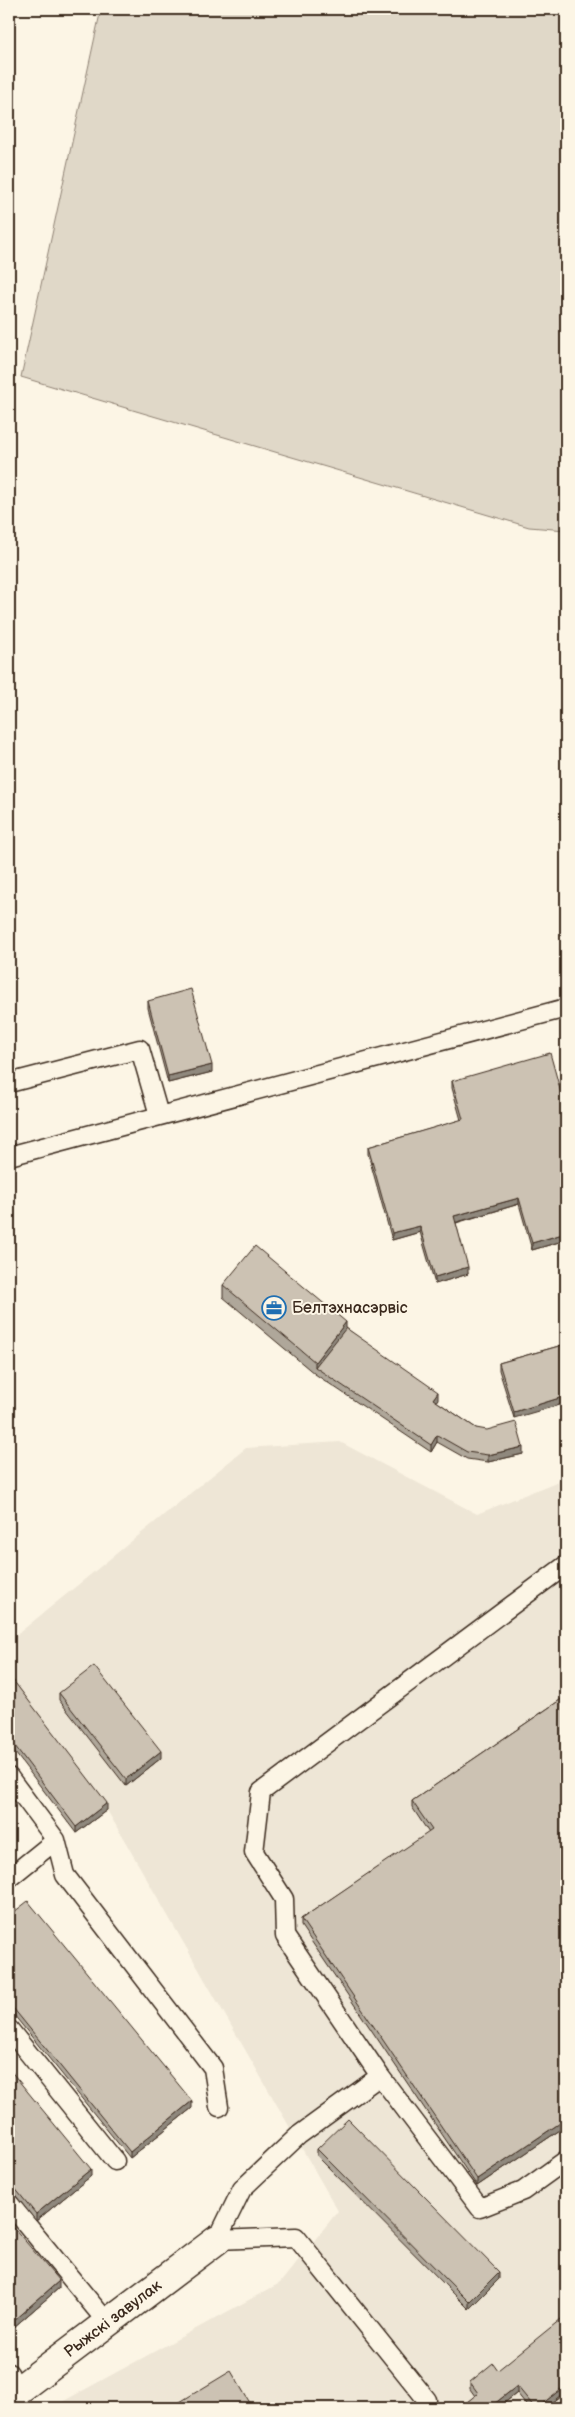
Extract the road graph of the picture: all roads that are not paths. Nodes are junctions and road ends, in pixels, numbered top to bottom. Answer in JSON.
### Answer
{"nodes":[{"id":1,"x":566,"y":1008,"type":"edge"},
{"id":2,"x":9,"y":1084,"type":"edge"},
{"id":3,"x":159,"y":1115,"type":"junction"},
{"id":4,"x":9,"y":1156,"type":"edge"},
{"id":5,"x":566,"y":1565,"type":"edge"},
{"id":6,"x":9,"y":1777,"type":"edge"},
{"id":7,"x":56,"y":1840,"type":"junction"},
{"id":8,"x":9,"y":1878,"type":"edge"},
{"id":9,"x":9,"y":2029,"type":"edge"},
{"id":10,"x":380,"y":2076,"type":"junction"},
{"id":11,"x":219,"y":2107,"type":"dead end"},
{"id":12,"x":566,"y":2160,"type":"edge"},
{"id":13,"x":115,"y":2161,"type":"dead end"},
{"id":14,"x":9,"y":2203,"type":"edge"},
{"id":15,"x":217,"y":2240,"type":"junction"},
{"id":16,"x":106,"y":2321,"type":"junction"},
{"id":17,"x":12,"y":2387,"type":"edge"},
{"id":18,"x":427,"y":2400,"type":"dead end"}],
"edges":[{"from":1,"to":3,"type":"lane"},
{"from":2,"to":3,"type":"lane"},
{"from":3,"to":4,"type":"lane"},
{"from":5,"to":10,"type":"lane"},
{"from":6,"to":7,"type":"lane"},
{"from":7,"to":8,"type":"lane"},
{"from":7,"to":11,"type":"lane"},
{"from":9,"to":13,"type":"lane"},
{"from":10,"to":12,"type":"lane"},
{"from":10,"to":15,"type":"lane"},
{"from":14,"to":16,"type":"lane"},
{"from":15,"to":16,"type":"street","name":"Рыжскі завулак"},
{"from":15,"to":18,"type":"lane"},
{"from":16,"to":17,"type":"street","name":"Рыжскі завулак"}]}
